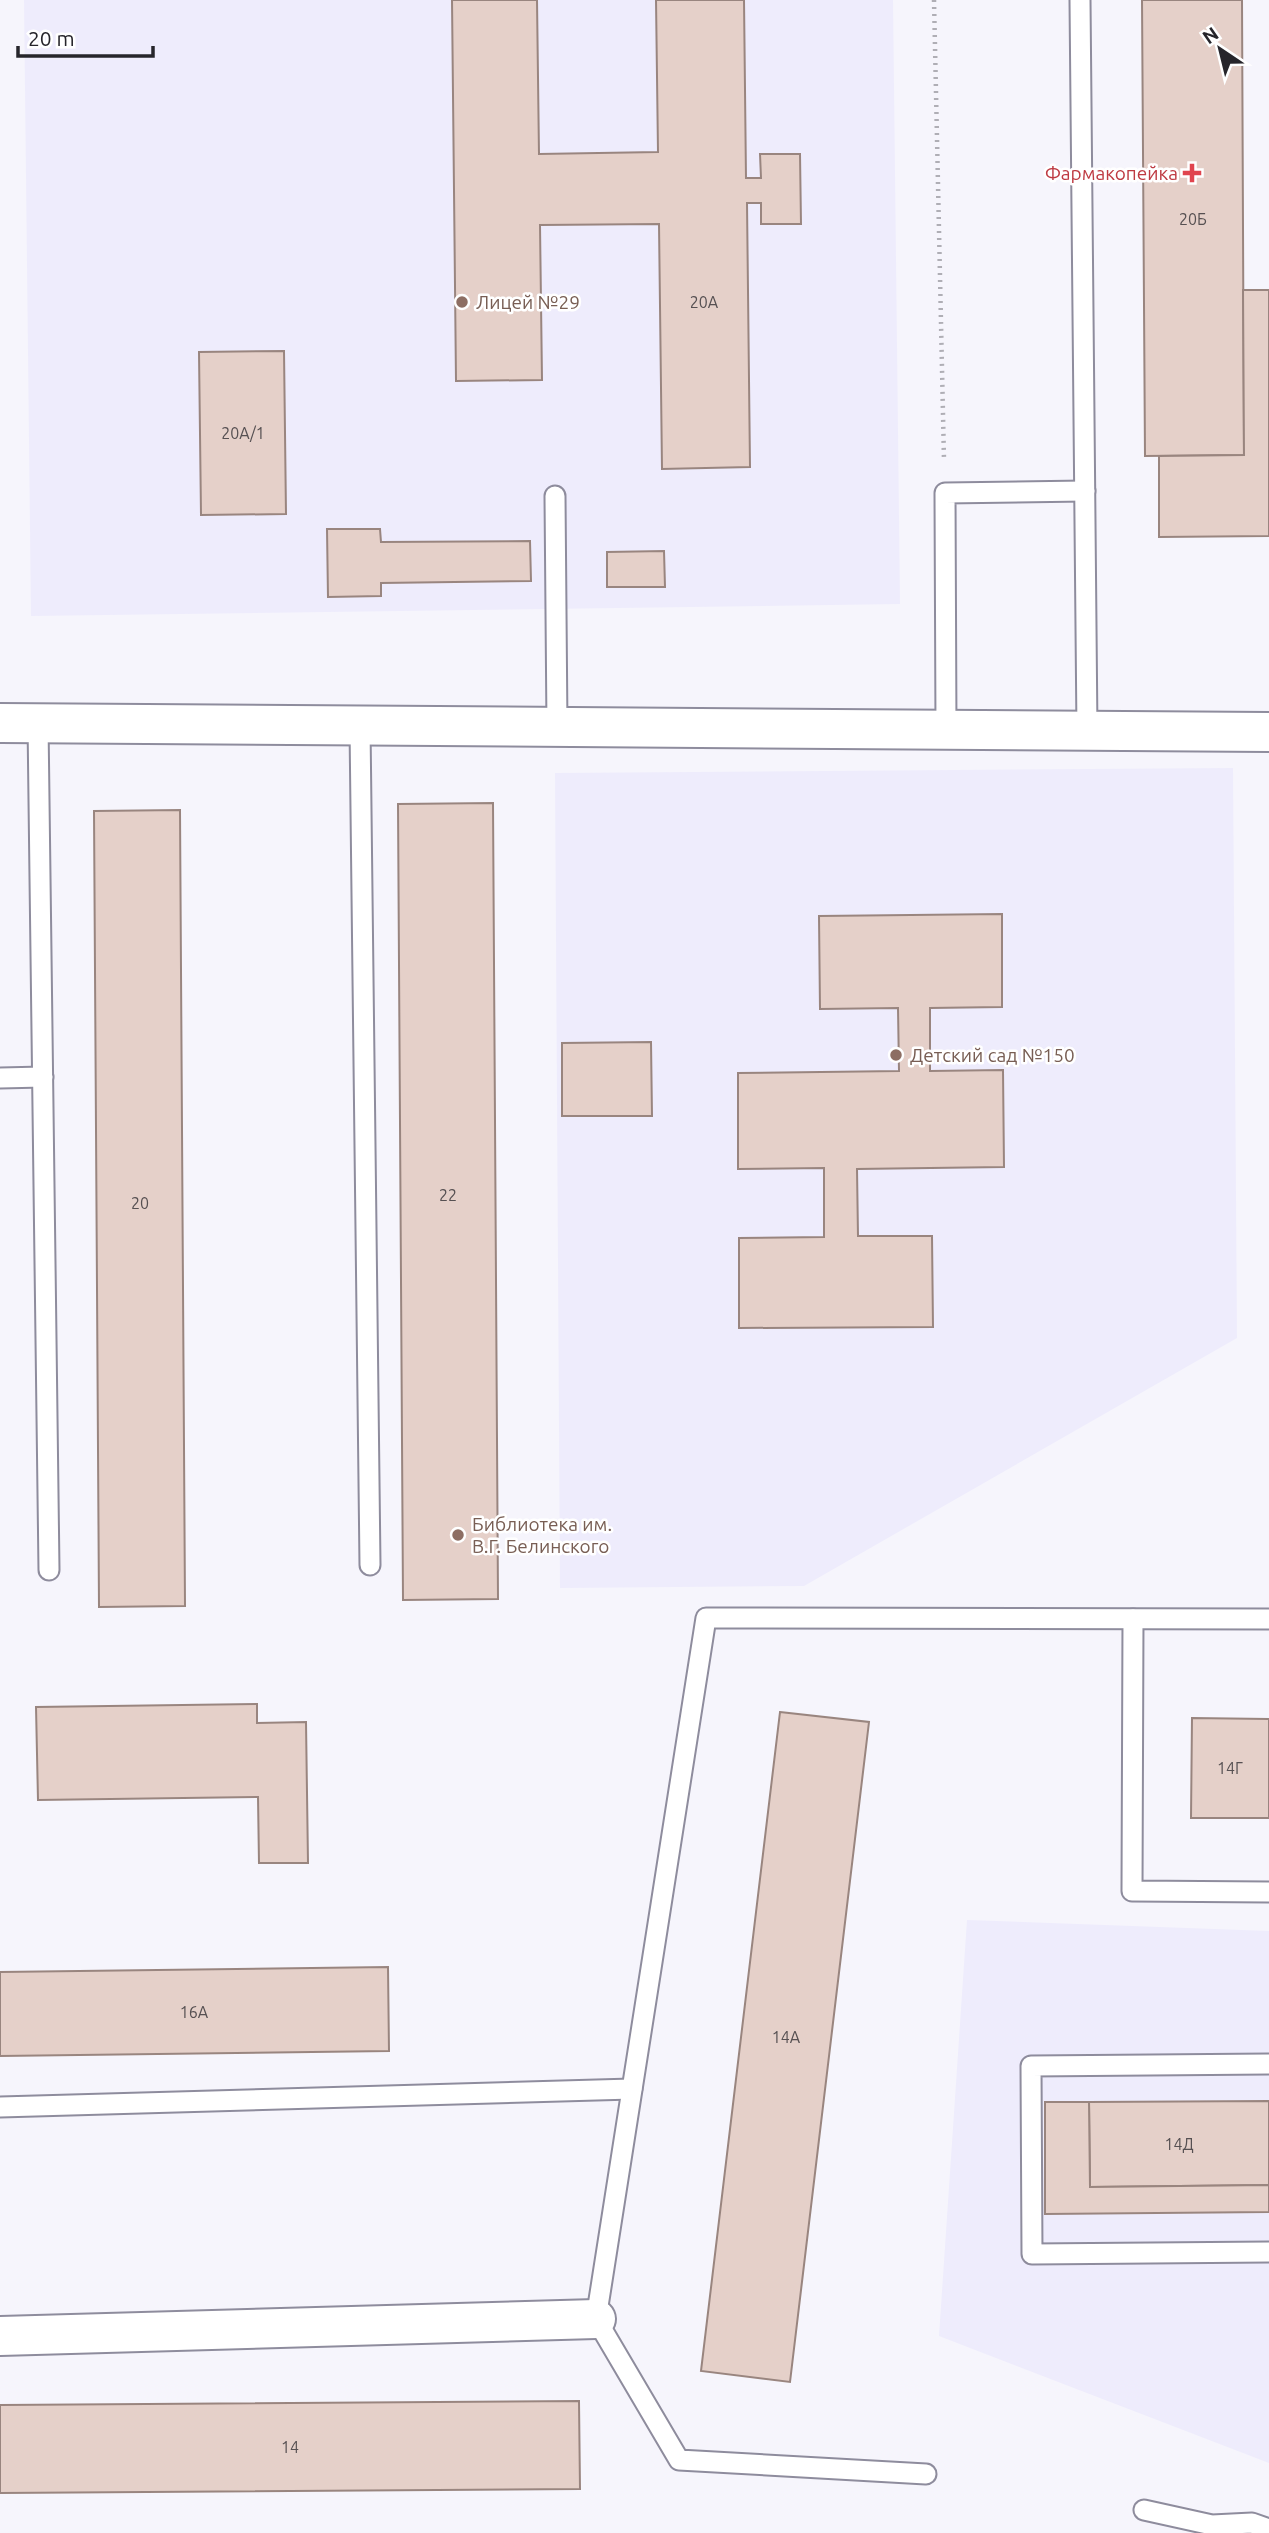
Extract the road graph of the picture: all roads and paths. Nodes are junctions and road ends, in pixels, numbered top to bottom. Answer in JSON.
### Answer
{"nodes":[{"id":1,"x":934,"y":0,"type":"edge"},
{"id":2,"x":1080,"y":0,"type":"edge"},
{"id":3,"x":1085,"y":491,"type":"junction"},
{"id":4,"x":945,"y":493,"type":"junction"},
{"id":5,"x":555,"y":496,"type":"dead end"},
{"id":6,"x":0,"y":723,"type":"edge"},
{"id":7,"x":38,"y":723,"type":"junction"},
{"id":8,"x":360,"y":726,"type":"junction"},
{"id":9,"x":557,"y":727,"type":"junction"},
{"id":10,"x":946,"y":730,"type":"junction"},
{"id":11,"x":1087,"y":731,"type":"junction"},
{"id":12,"x":1269,"y":732,"type":"edge"},
{"id":13,"x":43,"y":1077,"type":"junction"},
{"id":14,"x":0,"y":1078,"type":"edge"},
{"id":15,"x":370,"y":1565,"type":"dead end"},
{"id":16,"x":48,"y":1570,"type":"dead end"},
{"id":17,"x":1133,"y":1619,"type":"junction"},
{"id":18,"x":1269,"y":1619,"type":"edge"},
{"id":19,"x":1269,"y":1892,"type":"edge"},
{"id":20,"x":1269,"y":2064,"type":"edge"},
{"id":21,"x":632,"y":2089,"type":"junction"},
{"id":22,"x":0,"y":2107,"type":"edge"},
{"id":23,"x":1269,"y":2252,"type":"edge"},
{"id":24,"x":596,"y":2319,"type":"junction"},
{"id":25,"x":0,"y":2336,"type":"edge"},
{"id":26,"x":926,"y":2474,"type":"dead end"},
{"id":27,"x":1144,"y":2511,"type":"dead end"},
{"id":28,"x":1269,"y":2529,"type":"edge"}],
"edges":[{"from":1,"to":4,"type":"path"},
{"from":2,"to":3,"type":"lane"},
{"from":3,"to":4,"type":"lane"},
{"from":3,"to":11,"type":"lane"},
{"from":4,"to":10,"type":"lane"},
{"from":5,"to":9,"type":"lane"},
{"from":6,"to":7,"type":"street"},
{"from":7,"to":8,"type":"street"},
{"from":7,"to":13,"type":"lane"},
{"from":8,"to":9,"type":"street"},
{"from":8,"to":15,"type":"lane"},
{"from":9,"to":10,"type":"street"},
{"from":10,"to":11,"type":"street"},
{"from":11,"to":12,"type":"street"},
{"from":13,"to":14,"type":"lane"},
{"from":13,"to":16,"type":"lane"},
{"from":17,"to":18,"type":"lane"},
{"from":17,"to":19,"type":"lane"},
{"from":17,"to":21,"type":"lane"},
{"from":20,"to":23,"type":"lane"},
{"from":21,"to":22,"type":"lane"},
{"from":21,"to":24,"type":"lane"},
{"from":24,"to":25,"type":"street"},
{"from":24,"to":26,"type":"lane"},
{"from":27,"to":28,"type":"lane"}]}
